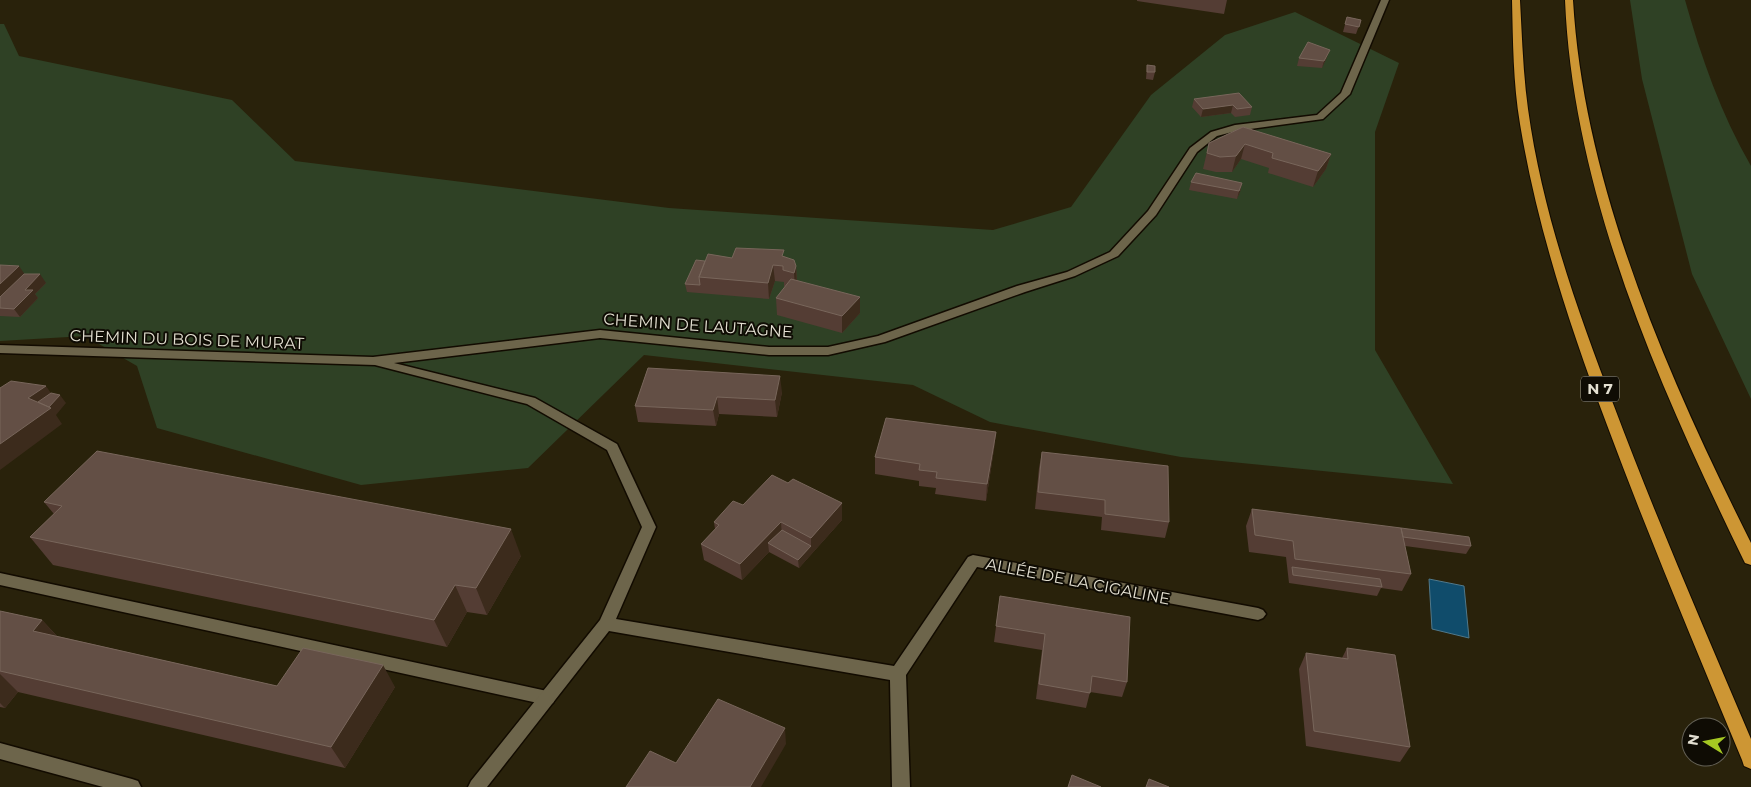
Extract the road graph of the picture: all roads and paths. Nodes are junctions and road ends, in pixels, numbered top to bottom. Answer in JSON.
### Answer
{"nodes":[{"id":1,"x":1384,"y":0,"type":"edge"},
{"id":2,"x":1516,"y":0,"type":"edge"},
{"id":3,"x":1569,"y":0,"type":"edge"},
{"id":4,"x":0,"y":349,"type":"edge"},
{"id":5,"x":372,"y":361,"type":"junction"},
{"id":6,"x":1751,"y":560,"type":"edge"},
{"id":7,"x":0,"y":579,"type":"edge"},
{"id":8,"x":1258,"y":614,"type":"dead end"},
{"id":9,"x":606,"y":624,"type":"junction"},
{"id":10,"x":898,"y":674,"type":"junction"},
{"id":11,"x":547,"y":698,"type":"junction"},
{"id":12,"x":0,"y":751,"type":"edge"},
{"id":13,"x":1751,"y":760,"type":"edge"},
{"id":14,"x":132,"y":787,"type":"edge"},
{"id":15,"x":477,"y":787,"type":"edge"},
{"id":16,"x":902,"y":787,"type":"edge"}],
"edges":[{"from":1,"to":5,"type":"street","name":"CHEMIN DE LAUTAGNE"},
{"from":2,"to":13,"type":"highway","number":"N 7"},
{"from":3,"to":6,"type":"highway"},
{"from":4,"to":5,"type":"street","name":"CHEMIN DU BOIS DE MURAT"},
{"from":5,"to":9,"type":"street"},
{"from":7,"to":11,"type":"street"},
{"from":8,"to":10,"type":"street","name":"ALLÉE DE LA CIGALINE"},
{"from":9,"to":10,"type":"street"},
{"from":9,"to":11,"type":"street"},
{"from":10,"to":16,"type":"street"},
{"from":11,"to":15,"type":"street"},
{"from":12,"to":14,"type":"street"}]}
